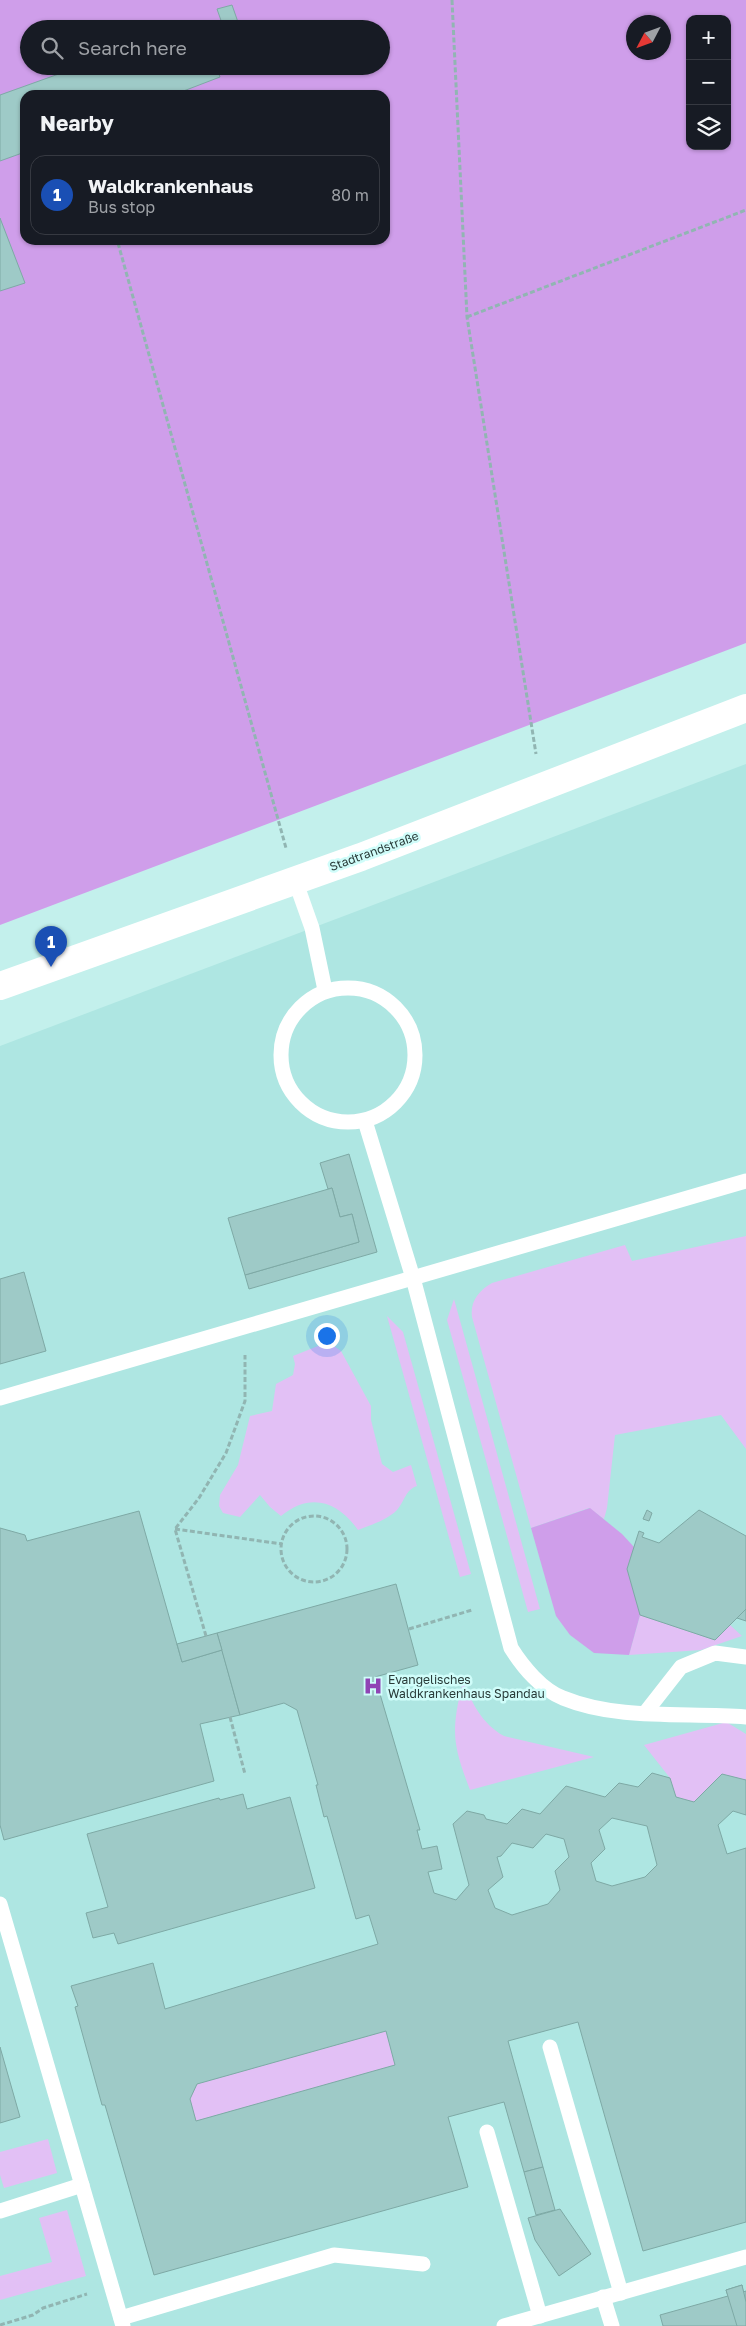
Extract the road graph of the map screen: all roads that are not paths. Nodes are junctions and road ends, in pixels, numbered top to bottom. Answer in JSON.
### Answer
{"nodes":[{"id":1,"x":746,"y":708,"type":"edge"},
{"id":2,"x":295,"y":880,"type":"junction"},
{"id":3,"x":0,"y":986,"type":"edge"},
{"id":4,"x":324,"y":990,"type":"junction"},
{"id":5,"x":365,"y":1121,"type":"junction"},
{"id":6,"x":746,"y":1181,"type":"edge"},
{"id":7,"x":413,"y":1278,"type":"junction"},
{"id":8,"x":0,"y":1398,"type":"edge"},
{"id":9,"x":746,"y":1657,"type":"edge"},
{"id":10,"x":645,"y":1713,"type":"junction"},
{"id":11,"x":746,"y":1717,"type":"edge"},
{"id":12,"x":0,"y":1904,"type":"edge"},
{"id":13,"x":550,"y":2047,"type":"dead end"},
{"id":14,"x":487,"y":2132,"type":"dead end"},
{"id":15,"x":82,"y":2186,"type":"junction"},
{"id":16,"x":0,"y":2211,"type":"edge"},
{"id":17,"x":746,"y":2257,"type":"edge"},
{"id":18,"x":423,"y":2264,"type":"dead end"},
{"id":19,"x":621,"y":2293,"type":"junction"},
{"id":20,"x":603,"y":2297,"type":"junction"},
{"id":21,"x":540,"y":2316,"type":"junction"},
{"id":22,"x":122,"y":2322,"type":"edge"},
{"id":23,"x":504,"y":2326,"type":"edge"},
{"id":24,"x":612,"y":2326,"type":"edge"}],
"edges":[{"from":1,"to":2,"type":"street","name":"Stadtrandstraße"},
{"from":2,"to":3,"type":"street","name":"Stadtrandstraße"},
{"from":2,"to":4,"type":"lane"},
{"from":4,"to":5,"type":"lane"},
{"from":4,"to":5,"type":"lane"},
{"from":5,"to":7,"type":"lane"},
{"from":6,"to":7,"type":"lane"},
{"from":7,"to":8,"type":"lane"},
{"from":7,"to":10,"type":"lane"},
{"from":9,"to":10,"type":"lane"},
{"from":10,"to":11,"type":"lane"},
{"from":12,"to":15,"type":"lane"},
{"from":13,"to":19,"type":"lane"},
{"from":14,"to":21,"type":"lane"},
{"from":15,"to":16,"type":"lane"},
{"from":15,"to":22,"type":"lane"},
{"from":17,"to":19,"type":"lane"},
{"from":18,"to":22,"type":"lane"},
{"from":19,"to":20,"type":"lane"},
{"from":20,"to":21,"type":"lane"},
{"from":20,"to":24,"type":"lane"},
{"from":21,"to":23,"type":"lane"}]}
